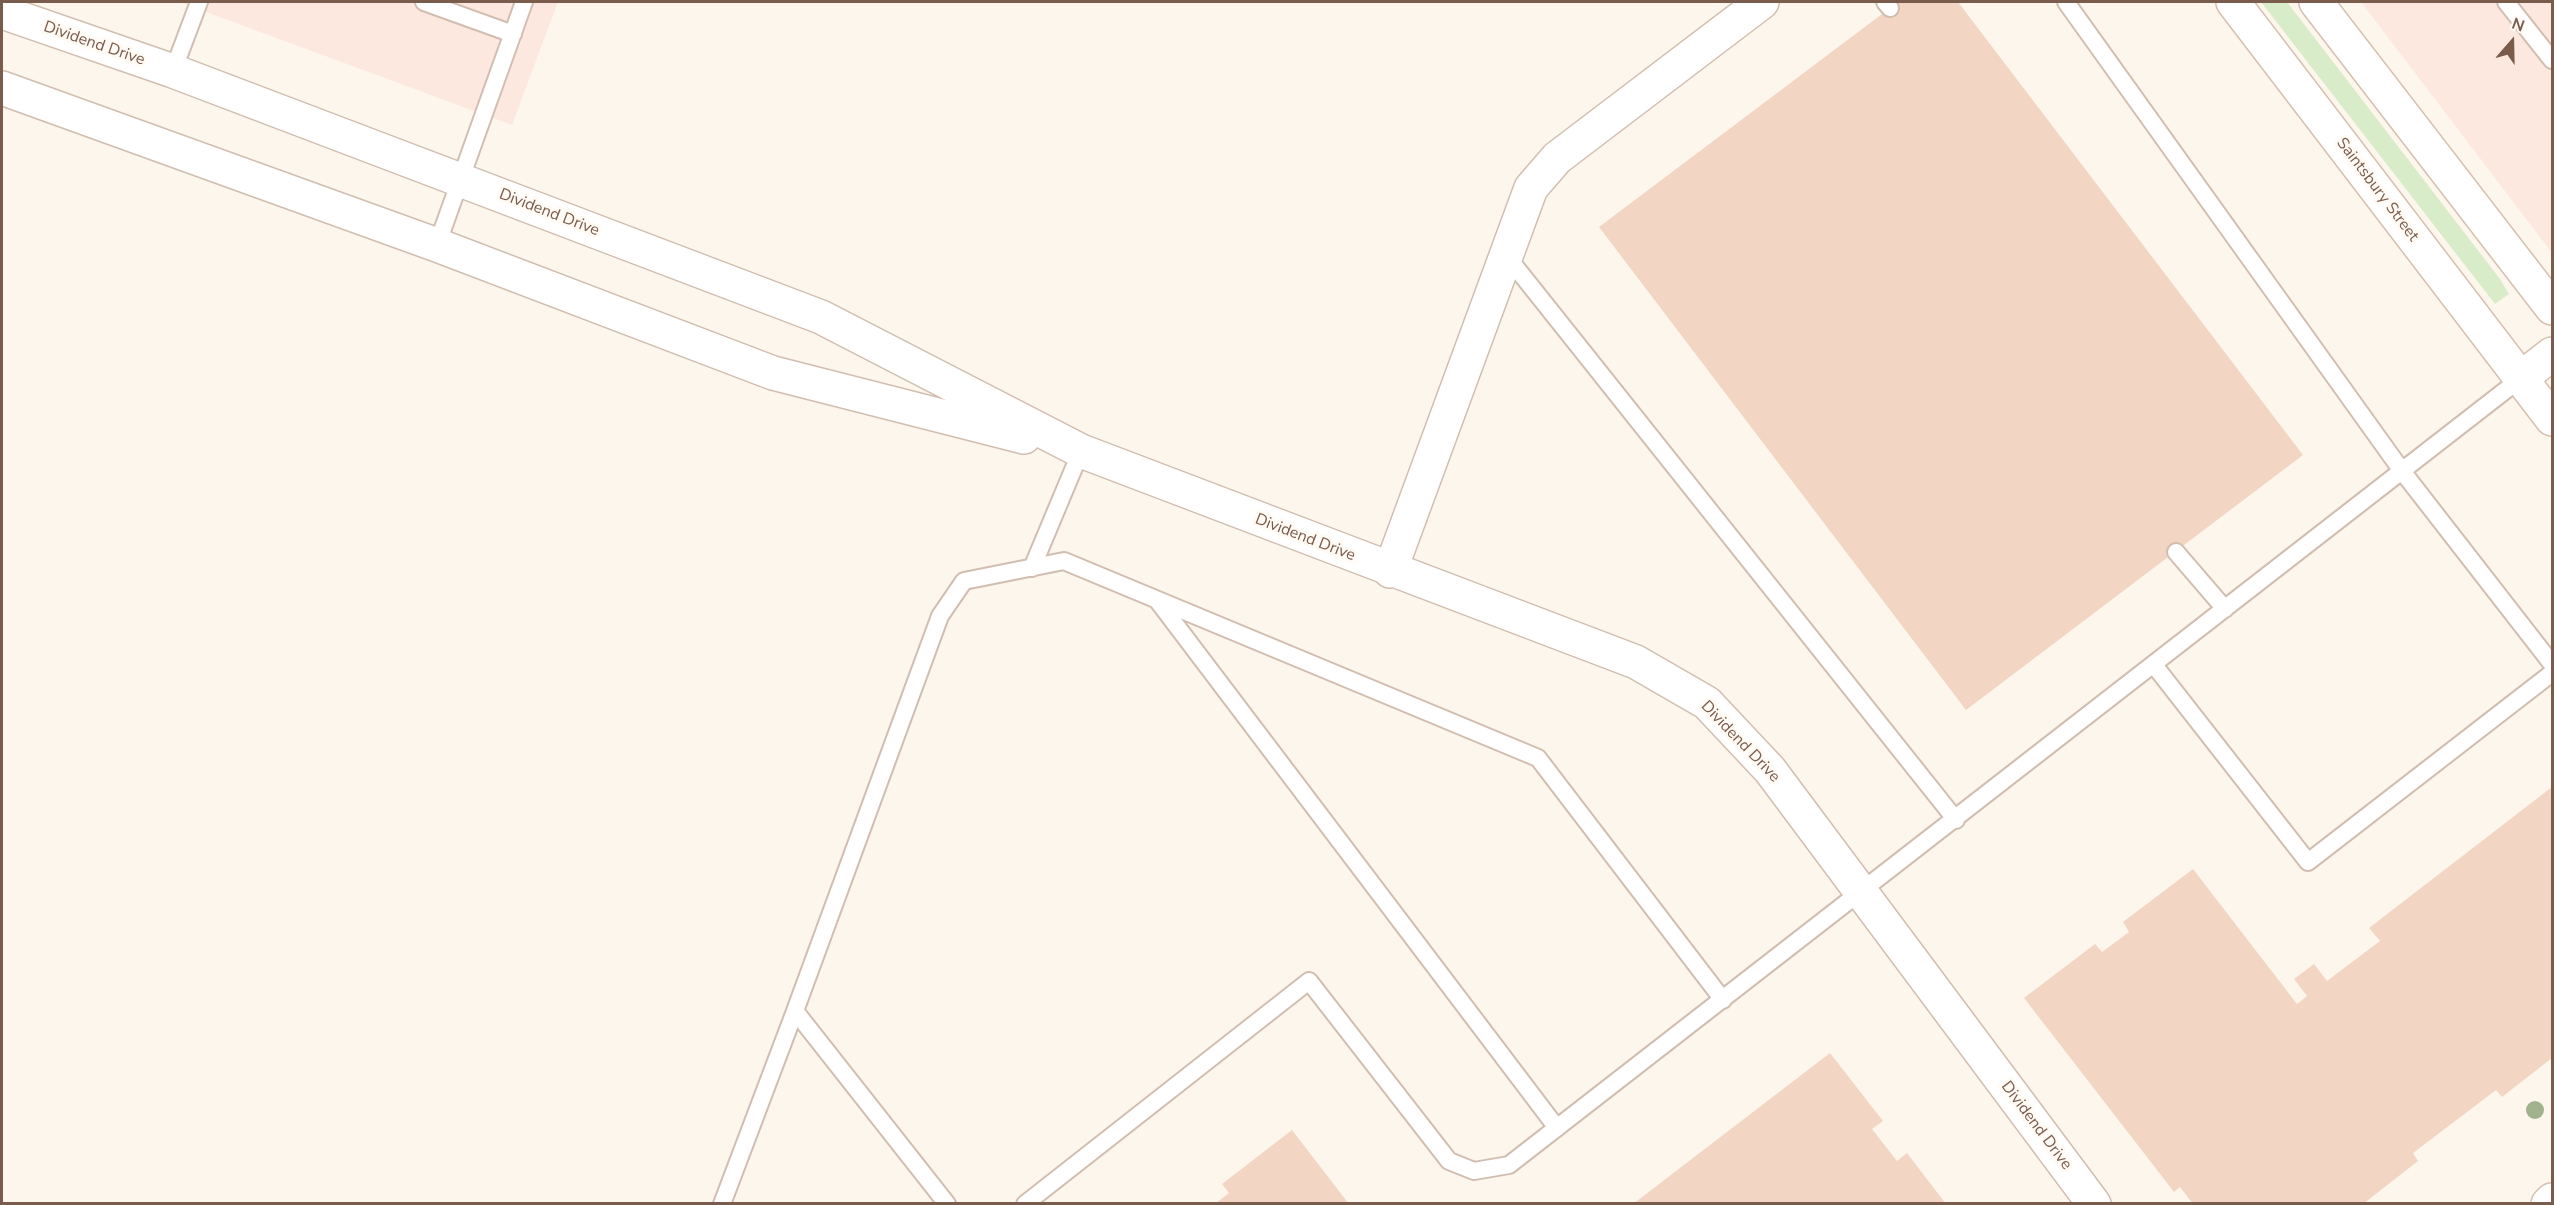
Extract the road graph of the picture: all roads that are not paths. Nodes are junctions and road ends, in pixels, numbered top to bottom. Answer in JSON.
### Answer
{"nodes":[{"id":1,"x":199,"y":2,"type":"edge"},
{"id":2,"x":429,"y":2,"type":"edge"},
{"id":3,"x":524,"y":2,"type":"edge"},
{"id":4,"x":1762,"y":2,"type":"edge"},
{"id":5,"x":2066,"y":2,"type":"edge"},
{"id":6,"x":2233,"y":2,"type":"edge"},
{"id":7,"x":2316,"y":2,"type":"edge"},
{"id":8,"x":2506,"y":2,"type":"edge"},
{"id":9,"x":2,"y":12,"type":"edge"},
{"id":10,"x":513,"y":34,"type":"junction"},
{"id":11,"x":2553,"y":60,"type":"edge"},
{"id":12,"x":173,"y":71,"type":"junction"},
{"id":13,"x":2,"y":88,"type":"edge"},
{"id":14,"x":460,"y":180,"type":"junction"},
{"id":15,"x":437,"y":245,"type":"junction"},
{"id":16,"x":1506,"y":255,"type":"junction"},
{"id":17,"x":2553,"y":308,"type":"edge"},
{"id":18,"x":2553,"y":354,"type":"edge"},
{"id":19,"x":2520,"y":379,"type":"junction"},
{"id":20,"x":2553,"y":419,"type":"edge"},
{"id":21,"x":1081,"y":452,"type":"junction"},
{"id":22,"x":2402,"y":471,"type":"junction"},
{"id":23,"x":2176,"y":552,"type":"dead end"},
{"id":24,"x":1032,"y":568,"type":"junction"},
{"id":25,"x":1390,"y":571,"type":"junction"},
{"id":26,"x":1156,"y":599,"type":"junction"},
{"id":27,"x":2225,"y":609,"type":"junction"},
{"id":28,"x":2553,"y":664,"type":"edge"},
{"id":29,"x":2154,"y":665,"type":"junction"},
{"id":30,"x":2553,"y":673,"type":"edge"},
{"id":31,"x":1956,"y":820,"type":"junction"},
{"id":32,"x":1862,"y":893,"type":"junction"},
{"id":33,"x":1723,"y":1000,"type":"junction"},
{"id":34,"x":795,"y":1011,"type":"junction"},
{"id":35,"x":1557,"y":1128,"type":"junction"},
{"id":36,"x":2553,"y":1200,"type":"edge"},
{"id":37,"x":722,"y":1203,"type":"edge"},
{"id":38,"x":947,"y":1203,"type":"edge"},
{"id":39,"x":1025,"y":1203,"type":"edge"},
{"id":40,"x":2094,"y":1203,"type":"edge"},
{"id":41,"x":2548,"y":1203,"type":"edge"}],
"edges":[{"from":1,"to":12,"type":"lane"},
{"from":2,"to":10,"type":"lane"},
{"from":3,"to":10,"type":"lane"},
{"from":4,"to":16,"type":"street"},
{"from":5,"to":22,"type":"lane"},
{"from":6,"to":19,"type":"street","name":"Saintsbury Street"},
{"from":7,"to":17,"type":"street"},
{"from":8,"to":11,"type":"lane"},
{"from":9,"to":12,"type":"street","name":"Dividend Drive"},
{"from":10,"to":14,"type":"lane"},
{"from":12,"to":14,"type":"street","name":"Dividend Drive"},
{"from":13,"to":15,"type":"street","name":"Dividend Drive"},
{"from":14,"to":15,"type":"lane"},
{"from":14,"to":21,"type":"street","name":"Dividend Drive"},
{"from":15,"to":21,"type":"street","name":"Dividend Drive"},
{"from":16,"to":25,"type":"street"},
{"from":16,"to":31,"type":"lane"},
{"from":18,"to":19,"type":"street"},
{"from":19,"to":20,"type":"street","name":"Saintsbury Street"},
{"from":19,"to":22,"type":"lane"},
{"from":21,"to":24,"type":"lane"},
{"from":21,"to":25,"type":"street","name":"Dividend Drive"},
{"from":22,"to":27,"type":"lane"},
{"from":22,"to":28,"type":"lane"},
{"from":23,"to":27,"type":"lane"},
{"from":24,"to":26,"type":"lane"},
{"from":24,"to":34,"type":"lane"},
{"from":25,"to":32,"type":"street","name":"Dividend Drive"},
{"from":26,"to":33,"type":"lane"},
{"from":26,"to":35,"type":"lane"},
{"from":27,"to":29,"type":"lane"},
{"from":29,"to":30,"type":"lane"},
{"from":29,"to":31,"type":"lane"},
{"from":31,"to":32,"type":"lane"},
{"from":32,"to":33,"type":"lane"},
{"from":32,"to":40,"type":"street","name":"Dividend Drive"},
{"from":33,"to":35,"type":"lane"},
{"from":34,"to":37,"type":"lane"},
{"from":34,"to":38,"type":"lane"},
{"from":35,"to":39,"type":"lane"},
{"from":36,"to":41,"type":"street"}]}
